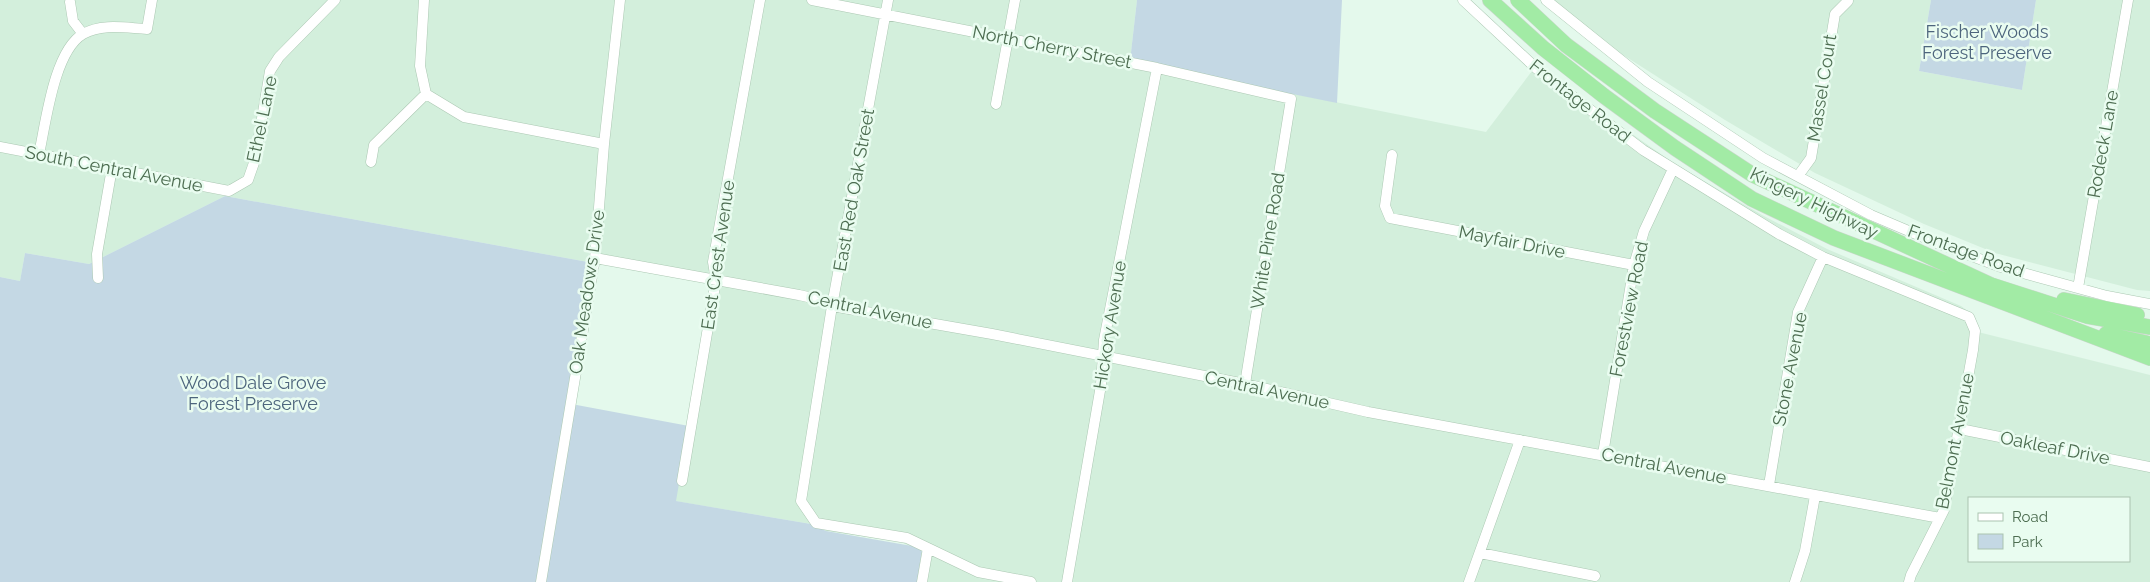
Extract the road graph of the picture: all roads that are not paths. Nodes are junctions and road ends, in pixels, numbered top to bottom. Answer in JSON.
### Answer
{"nodes":[{"id":1,"x":152,"y":0,"type":"edge"},
{"id":2,"x":334,"y":0,"type":"edge"},
{"id":3,"x":424,"y":0,"type":"edge"},
{"id":4,"x":620,"y":0,"type":"edge"},
{"id":5,"x":760,"y":0,"type":"edge"},
{"id":6,"x":812,"y":0,"type":"edge"},
{"id":7,"x":888,"y":0,"type":"edge"},
{"id":8,"x":1016,"y":0,"type":"edge"},
{"id":9,"x":1463,"y":0,"type":"edge"},
{"id":10,"x":1490,"y":0,"type":"edge"},
{"id":11,"x":1518,"y":0,"type":"edge"},
{"id":12,"x":1546,"y":0,"type":"edge"},
{"id":13,"x":2128,"y":0,"type":"edge"},
{"id":14,"x":1848,"y":1,"type":"dead end"},
{"id":15,"x":70,"y":2,"type":"dead end"},
{"id":16,"x":886,"y":15,"type":"junction"},
{"id":17,"x":83,"y":34,"type":"junction"},
{"id":18,"x":1009,"y":38,"type":"junction"},
{"id":19,"x":1157,"y":68,"type":"junction"},
{"id":20,"x":426,"y":94,"type":"junction"},
{"id":21,"x":1290,"y":99,"type":"joint"},
{"id":22,"x":996,"y":104,"type":"dead end"},
{"id":23,"x":604,"y":144,"type":"junction"},
{"id":24,"x":0,"y":147,"type":"edge"},
{"id":25,"x":39,"y":154,"type":"junction"},
{"id":26,"x":1392,"y":155,"type":"dead end"},
{"id":27,"x":371,"y":162,"type":"dead end"},
{"id":28,"x":112,"y":168,"type":"junction"},
{"id":29,"x":1673,"y":169,"type":"junction"},
{"id":30,"x":1798,"y":176,"type":"junction"},
{"id":31,"x":229,"y":191,"type":"joint"},
{"id":32,"x":1823,"y":257,"type":"junction"},
{"id":33,"x":595,"y":258,"type":"junction"},
{"id":34,"x":1634,"y":265,"type":"junction"},
{"id":35,"x":98,"y":278,"type":"dead end"},
{"id":36,"x":716,"y":280,"type":"junction"},
{"id":37,"x":1991,"y":285,"type":"junction"},
{"id":38,"x":2078,"y":288,"type":"junction"},
{"id":39,"x":2150,"y":304,"type":"edge"},
{"id":40,"x":832,"y":306,"type":"junction"},
{"id":41,"x":2150,"y":318,"type":"edge"},
{"id":42,"x":1973,"y":323,"type":"joint"},
{"id":43,"x":2056,"y":324,"type":"junction"},
{"id":44,"x":2150,"y":327,"type":"edge"},
{"id":45,"x":2150,"y":344,"type":"edge"},
{"id":46,"x":1104,"y":357,"type":"junction"},
{"id":47,"x":2150,"y":358,"type":"edge"},
{"id":48,"x":1245,"y":384,"type":"junction"},
{"id":49,"x":1960,"y":430,"type":"junction"},
{"id":50,"x":1520,"y":440,"type":"junction"},
{"id":51,"x":1603,"y":454,"type":"junction"},
{"id":52,"x":2150,"y":467,"type":"edge"},
{"id":53,"x":682,"y":481,"type":"dead end"},
{"id":54,"x":1769,"y":486,"type":"junction"},
{"id":55,"x":1816,"y":496,"type":"junction"},
{"id":56,"x":1940,"y":518,"type":"junction"},
{"id":57,"x":928,"y":548,"type":"junction"},
{"id":58,"x":1480,"y":554,"type":"junction"},
{"id":59,"x":1594,"y":576,"type":"dead end"},
{"id":60,"x":541,"y":582,"type":"edge"},
{"id":61,"x":922,"y":582,"type":"edge"},
{"id":62,"x":1031,"y":582,"type":"edge"},
{"id":63,"x":1067,"y":582,"type":"edge"},
{"id":64,"x":1469,"y":582,"type":"edge"},
{"id":65,"x":1795,"y":582,"type":"edge"},
{"id":66,"x":1909,"y":582,"type":"edge"}],
"edges":[{"from":1,"to":17,"type":"street"},
{"from":2,"to":31,"type":"street","name":"Ethel Lane"},
{"from":3,"to":20,"type":"street"},
{"from":4,"to":23,"type":"street","name":"Oak Meadows Drive"},
{"from":5,"to":36,"type":"street","name":"East Crest Avenue"},
{"from":6,"to":16,"type":"street","name":"North Cherry Street"},
{"from":7,"to":16,"type":"street","name":"East Red Oak Street"},
{"from":8,"to":18,"type":"street"},
{"from":9,"to":29,"type":"street","name":"Frontage Road"},
{"from":10,"to":43,"type":"highway","name":"Kingery Highway"},
{"from":11,"to":37,"type":"highway","name":"Kingery Highway"},
{"from":12,"to":30,"type":"street","name":"Frontage Road"},
{"from":13,"to":38,"type":"street","name":"Rodeck Lane"},
{"from":14,"to":30,"type":"street","name":"Massel Court"},
{"from":15,"to":17,"type":"street"},
{"from":16,"to":18,"type":"street","name":"North Cherry Street"},
{"from":16,"to":40,"type":"street","name":"East Red Oak Street"},
{"from":17,"to":25,"type":"street"},
{"from":18,"to":19,"type":"street","name":"North Cherry Street"},
{"from":18,"to":22,"type":"street"},
{"from":19,"to":21,"type":"street","name":"North Cherry Street"},
{"from":19,"to":46,"type":"street","name":"Hickory Avenue"},
{"from":20,"to":23,"type":"street"},
{"from":20,"to":27,"type":"street"},
{"from":21,"to":48,"type":"street","name":"White Pine Road"},
{"from":23,"to":33,"type":"street","name":"Oak Meadows Drive"},
{"from":24,"to":25,"type":"street","name":"South Central Avenue"},
{"from":25,"to":28,"type":"street","name":"South Central Avenue"},
{"from":26,"to":34,"type":"street","name":"Mayfair Drive"},
{"from":28,"to":31,"type":"street","name":"South Central Avenue"},
{"from":28,"to":35,"type":"street"},
{"from":29,"to":32,"type":"street","name":"Frontage Road"},
{"from":29,"to":34,"type":"street","name":"Forestview Road"},
{"from":30,"to":38,"type":"street","name":"Frontage Road"},
{"from":32,"to":42,"type":"street","name":"Frontage Road"},
{"from":32,"to":54,"type":"street","name":"Stone Avenue"},
{"from":33,"to":36,"type":"street","name":"Central Avenue"},
{"from":33,"to":60,"type":"street","name":"Oak Meadows Drive"},
{"from":34,"to":51,"type":"street","name":"Forestview Road"},
{"from":36,"to":40,"type":"street","name":"Central Avenue"},
{"from":36,"to":53,"type":"street","name":"East Crest Avenue"},
{"from":37,"to":41,"type":"highway"},
{"from":37,"to":44,"type":"highway","name":"Kingery Highway"},
{"from":38,"to":39,"type":"street","name":"Frontage Road"},
{"from":40,"to":46,"type":"street","name":"Central Avenue"},
{"from":40,"to":57,"type":"street","name":"East Red Oak Street"},
{"from":42,"to":49,"type":"street","name":"Belmont Avenue"},
{"from":43,"to":45,"type":"highway"},
{"from":43,"to":47,"type":"highway"},
{"from":46,"to":48,"type":"street","name":"Central Avenue"},
{"from":46,"to":63,"type":"street","name":"Hickory Avenue"},
{"from":48,"to":50,"type":"street","name":"Central Avenue"},
{"from":49,"to":52,"type":"street","name":"Oakleaf Drive"},
{"from":49,"to":56,"type":"street","name":"Belmont Avenue"},
{"from":50,"to":51,"type":"street","name":"Central Avenue"},
{"from":50,"to":58,"type":"street"},
{"from":51,"to":54,"type":"street","name":"Central Avenue"},
{"from":54,"to":55,"type":"street","name":"Central Avenue"},
{"from":55,"to":56,"type":"street","name":"Central Avenue"},
{"from":55,"to":65,"type":"street"},
{"from":56,"to":66,"type":"street","name":"Belmont Avenue"},
{"from":57,"to":61,"type":"street"},
{"from":57,"to":62,"type":"street"},
{"from":58,"to":59,"type":"street"},
{"from":58,"to":64,"type":"street"}]}
